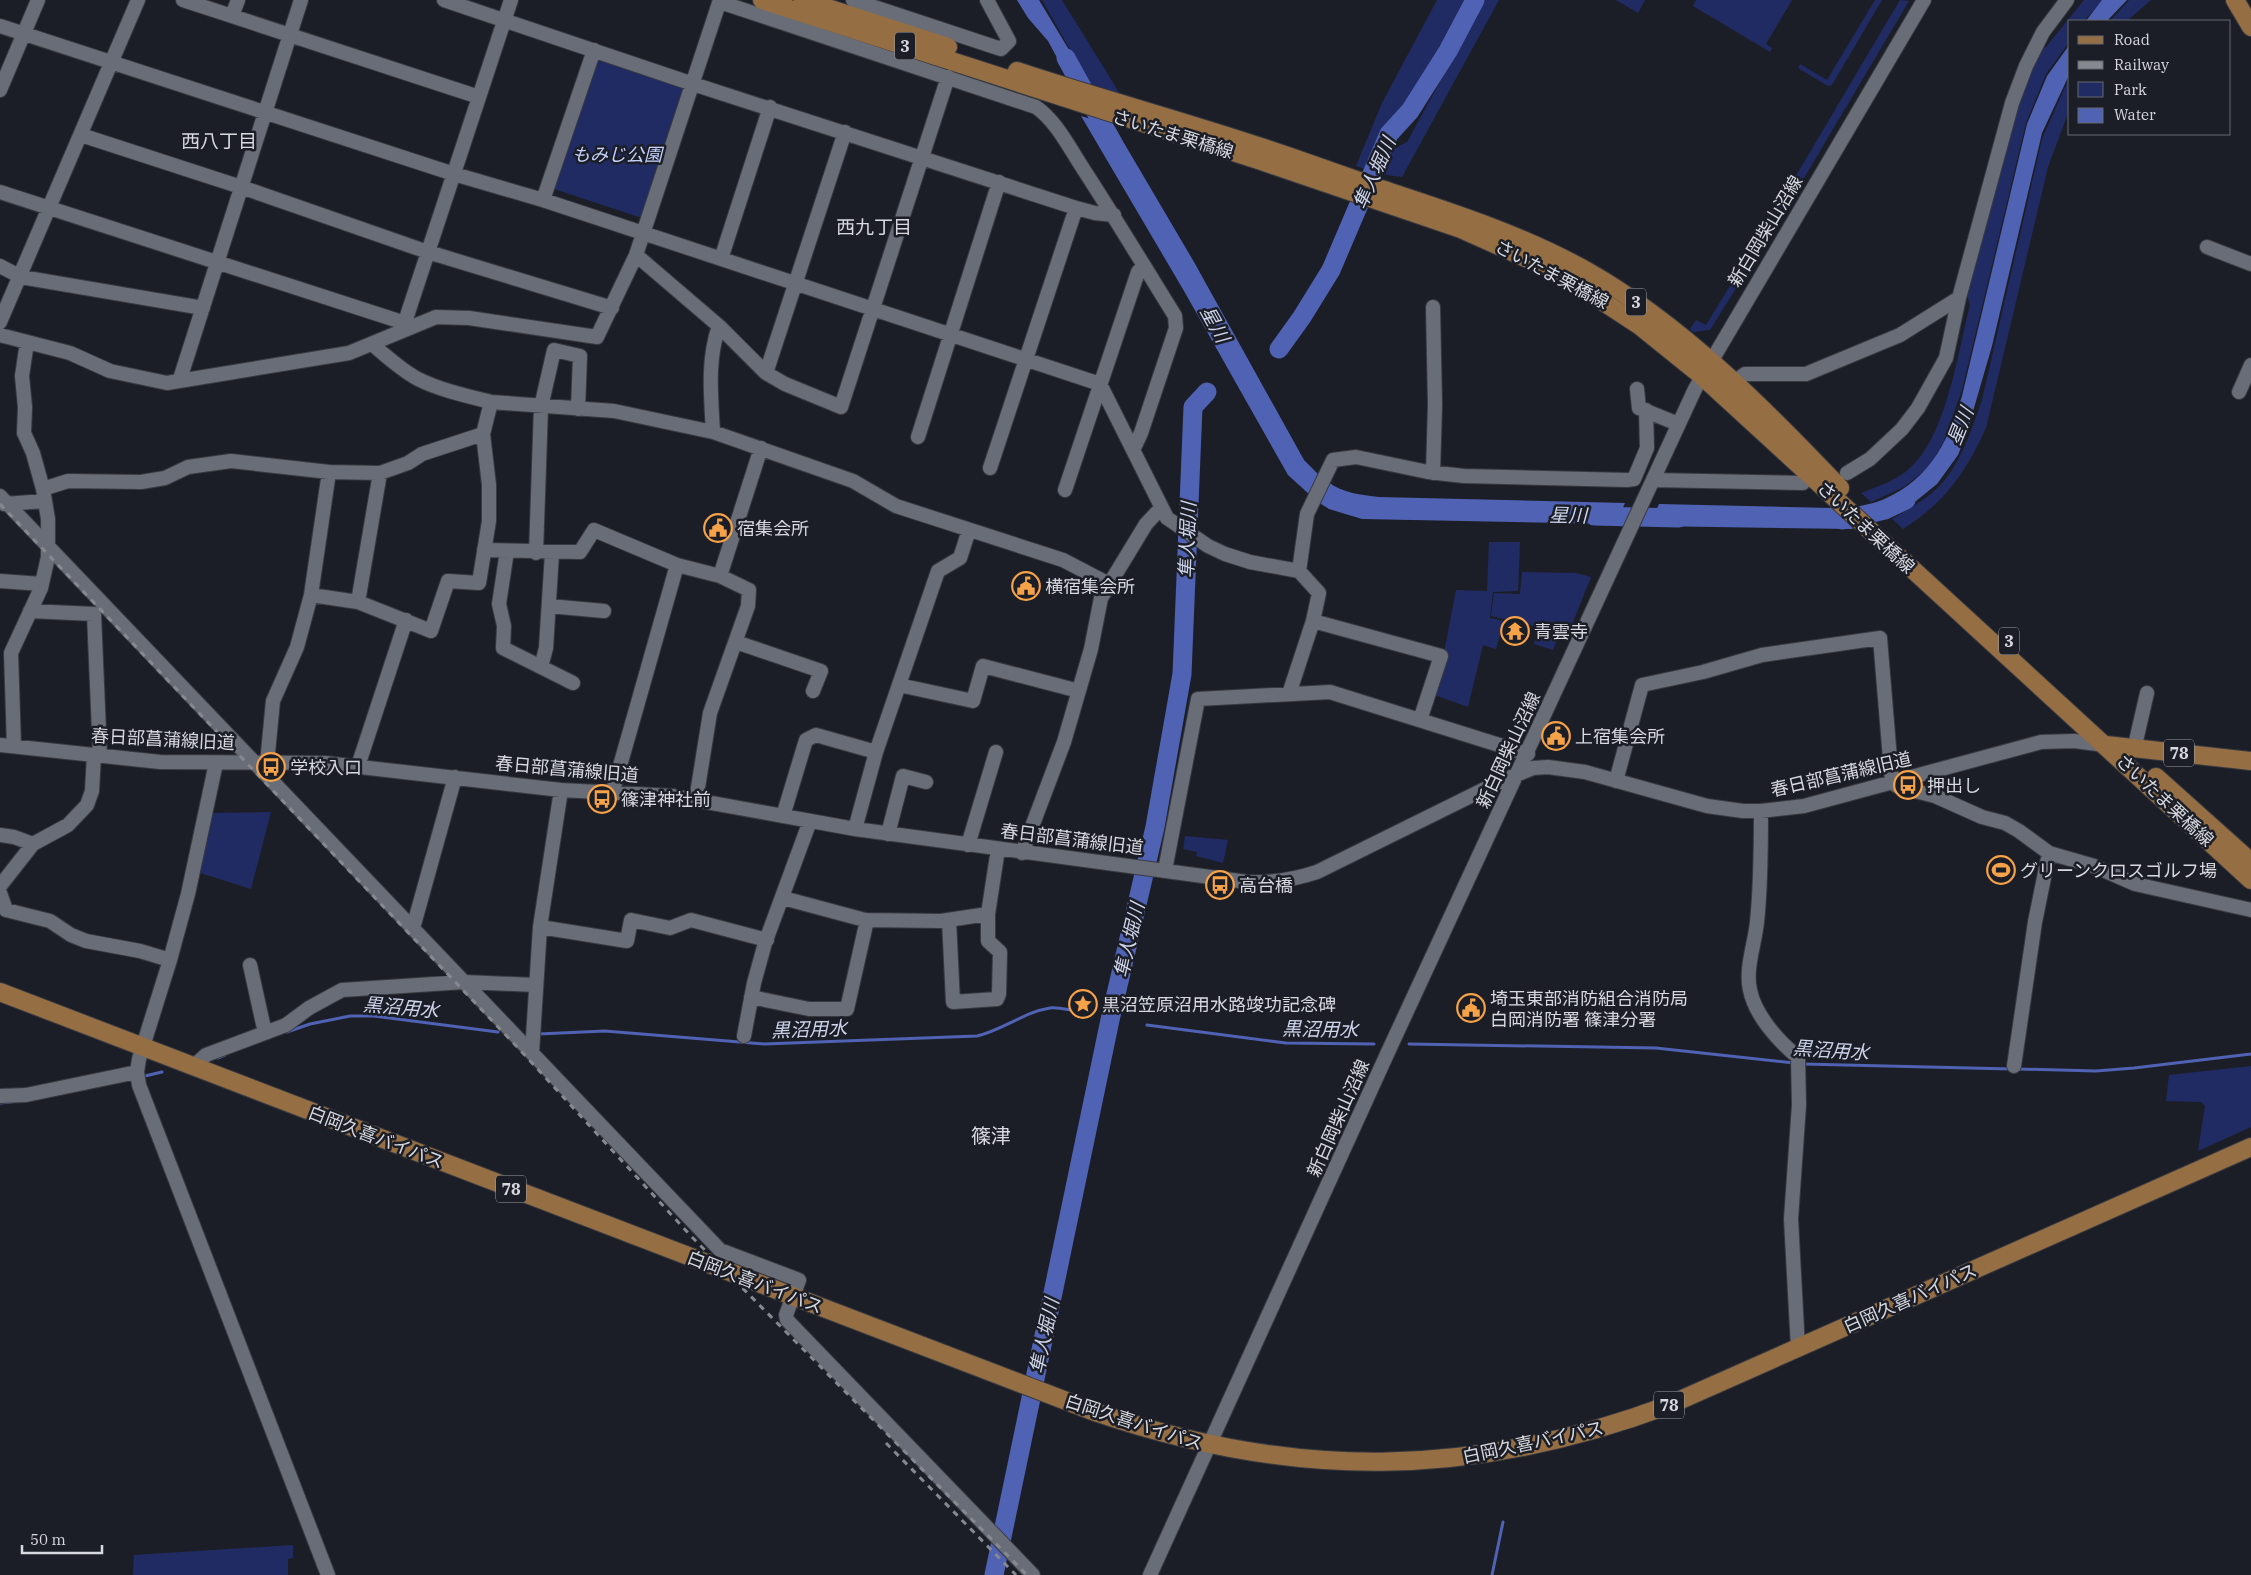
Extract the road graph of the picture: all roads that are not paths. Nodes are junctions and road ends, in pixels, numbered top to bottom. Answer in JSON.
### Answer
{"nodes":[{"id":1,"x":38,"y":0,"type":"edge"},
{"id":2,"x":138,"y":0,"type":"edge"},
{"id":3,"x":238,"y":0,"type":"edge"},
{"id":4,"x":301,"y":0,"type":"edge"},
{"id":5,"x":444,"y":0,"type":"edge"},
{"id":6,"x":511,"y":0,"type":"edge"},
{"id":7,"x":762,"y":0,"type":"edge"},
{"id":8,"x":803,"y":0,"type":"edge"},
{"id":9,"x":853,"y":0,"type":"edge"},
{"id":10,"x":987,"y":0,"type":"edge"},
{"id":11,"x":1924,"y":0,"type":"edge"},
{"id":12,"x":2067,"y":0,"type":"edge"},
{"id":13,"x":2235,"y":0,"type":"edge"},
{"id":14,"x":191,"y":1,"type":"edge"},
{"id":15,"x":720,"y":1,"type":"edge"},
{"id":16,"x":232,"y":16,"type":"junction"},
{"id":17,"x":504,"y":20,"type":"junction"},
{"id":18,"x":0,"y":26,"type":"edge"},
{"id":19,"x":2251,"y":27,"type":"edge"},
{"id":20,"x":24,"y":33,"type":"junction"},
{"id":21,"x":289,"y":35,"type":"junction"},
{"id":22,"x":594,"y":50,"type":"junction"},
{"id":23,"x":112,"y":62,"type":"junction"},
{"id":24,"x":948,"y":77,"type":"junction"},
{"id":25,"x":693,"y":84,"type":"junction"},
{"id":26,"x":0,"y":90,"type":"edge"},
{"id":27,"x":479,"y":97,"type":"junction"},
{"id":28,"x":770,"y":107,"type":"junction"},
{"id":29,"x":265,"y":112,"type":"junction"},
{"id":30,"x":845,"y":132,"type":"junction"},
{"id":31,"x":81,"y":135,"type":"junction"},
{"id":32,"x":922,"y":157,"type":"junction"},
{"id":33,"x":454,"y":174,"type":"junction"},
{"id":34,"x":999,"y":182,"type":"junction"},
{"id":35,"x":241,"y":187,"type":"junction"},
{"id":36,"x":1356,"y":187,"type":"junction"},
{"id":37,"x":0,"y":192,"type":"edge"},
{"id":38,"x":543,"y":200,"type":"junction"},
{"id":39,"x":50,"y":208,"type":"junction"},
{"id":40,"x":1076,"y":208,"type":"junction"},
{"id":41,"x":1114,"y":215,"type":"junction"},
{"id":42,"x":643,"y":234,"type":"junction"},
{"id":43,"x":2207,"y":247,"type":"dead end"},
{"id":44,"x":428,"y":252,"type":"junction"},
{"id":45,"x":636,"y":255,"type":"junction"},
{"id":46,"x":721,"y":259,"type":"junction"},
{"id":47,"x":218,"y":262,"type":"junction"},
{"id":48,"x":2251,"y":264,"type":"edge"},
{"id":49,"x":0,"y":266,"type":"edge"},
{"id":50,"x":1144,"y":266,"type":"junction"},
{"id":51,"x":21,"y":276,"type":"junction"},
{"id":52,"x":795,"y":285,"type":"junction"},
{"id":53,"x":1959,"y":298,"type":"junction"},
{"id":54,"x":203,"y":308,"type":"junction"},
{"id":55,"x":612,"y":308,"type":"junction"},
{"id":56,"x":1433,"y":308,"type":"dead end"},
{"id":57,"x":872,"y":309,"type":"junction"},
{"id":58,"x":0,"y":322,"type":"edge"},
{"id":59,"x":719,"y":326,"type":"junction"},
{"id":60,"x":404,"y":328,"type":"junction"},
{"id":61,"x":0,"y":335,"type":"edge"},
{"id":62,"x":949,"y":335,"type":"junction"},
{"id":63,"x":27,"y":342,"type":"junction"},
{"id":64,"x":372,"y":344,"type":"junction"},
{"id":65,"x":1027,"y":360,"type":"junction"},
{"id":66,"x":2251,"y":364,"type":"edge"},
{"id":67,"x":1706,"y":369,"type":"junction"},
{"id":68,"x":766,"y":373,"type":"junction"},
{"id":69,"x":180,"y":379,"type":"junction"},
{"id":70,"x":1733,"y":383,"type":"junction"},
{"id":71,"x":1100,"y":384,"type":"junction"},
{"id":72,"x":1637,"y":389,"type":"dead end"},
{"id":73,"x":2239,"y":392,"type":"dead end"},
{"id":74,"x":491,"y":402,"type":"junction"},
{"id":75,"x":541,"y":407,"type":"junction"},
{"id":76,"x":578,"y":409,"type":"junction"},
{"id":77,"x":1646,"y":410,"type":"junction"},
{"id":78,"x":1678,"y":424,"type":"junction"},
{"id":79,"x":713,"y":432,"type":"junction"},
{"id":80,"x":483,"y":434,"type":"junction"},
{"id":81,"x":918,"y":437,"type":"dead end"},
{"id":82,"x":761,"y":448,"type":"junction"},
{"id":83,"x":1133,"y":450,"type":"junction"},
{"id":84,"x":990,"y":468,"type":"dead end"},
{"id":85,"x":329,"y":472,"type":"junction"},
{"id":86,"x":1433,"y":472,"type":"junction"},
{"id":87,"x":380,"y":473,"type":"junction"},
{"id":88,"x":1803,"y":483,"type":"dead end"},
{"id":89,"x":1651,"y":484,"type":"junction"},
{"id":90,"x":1838,"y":484,"type":"junction"},
{"id":91,"x":1065,"y":490,"type":"dead end"},
{"id":92,"x":44,"y":495,"type":"junction"},
{"id":93,"x":3,"y":501,"type":"edge"},
{"id":94,"x":1161,"y":508,"type":"junction"},
{"id":95,"x":969,"y":530,"type":"junction"},
{"id":96,"x":48,"y":546,"type":"junction"},
{"id":97,"x":484,"y":550,"type":"junction"},
{"id":98,"x":507,"y":551,"type":"junction"},
{"id":99,"x":536,"y":553,"type":"junction"},
{"id":100,"x":552,"y":553,"type":"junction"},
{"id":101,"x":676,"y":565,"type":"junction"},
{"id":102,"x":1299,"y":571,"type":"junction"},
{"id":103,"x":720,"y":576,"type":"junction"},
{"id":104,"x":0,"y":581,"type":"edge"},
{"id":105,"x":42,"y":584,"type":"junction"},
{"id":106,"x":1109,"y":584,"type":"junction"},
{"id":107,"x":311,"y":595,"type":"junction"},
{"id":108,"x":358,"y":602,"type":"junction"},
{"id":109,"x":549,"y":606,"type":"junction"},
{"id":110,"x":30,"y":611,"type":"junction"},
{"id":111,"x":604,"y":611,"type":"dead end"},
{"id":112,"x":406,"y":620,"type":"junction"},
{"id":113,"x":1314,"y":621,"type":"junction"},
{"id":114,"x":736,"y":642,"type":"junction"},
{"id":115,"x":541,"y":667,"type":"junction"},
{"id":116,"x":573,"y":684,"type":"dead end"},
{"id":117,"x":899,"y":685,"type":"junction"},
{"id":118,"x":813,"y":691,"type":"dead end"},
{"id":119,"x":1079,"y":691,"type":"junction"},
{"id":120,"x":2147,"y":692,"type":"dead end"},
{"id":121,"x":1289,"y":694,"type":"junction"},
{"id":122,"x":1420,"y":720,"type":"junction"},
{"id":123,"x":7,"y":746,"type":"edge"},
{"id":124,"x":2122,"y":747,"type":"junction"},
{"id":125,"x":876,"y":752,"type":"junction"},
{"id":126,"x":996,"y":752,"type":"dead end"},
{"id":127,"x":1528,"y":754,"type":"junction"},
{"id":128,"x":97,"y":755,"type":"junction"},
{"id":129,"x":2251,"y":761,"type":"edge"},
{"id":130,"x":216,"y":763,"type":"junction"},
{"id":131,"x":261,"y":763,"type":"junction"},
{"id":132,"x":358,"y":766,"type":"junction"},
{"id":133,"x":1519,"y":773,"type":"junction"},
{"id":134,"x":455,"y":777,"type":"junction"},
{"id":135,"x":1616,"y":781,"type":"junction"},
{"id":136,"x":926,"y":782,"type":"dead end"},
{"id":137,"x":1892,"y":783,"type":"junction"},
{"id":138,"x":561,"y":790,"type":"junction"},
{"id":139,"x":612,"y":794,"type":"junction"},
{"id":140,"x":696,"y":800,"type":"junction"},
{"id":141,"x":1761,"y":811,"type":"junction"},
{"id":142,"x":783,"y":816,"type":"junction"},
{"id":143,"x":810,"y":822,"type":"junction"},
{"id":144,"x":855,"y":829,"type":"junction"},
{"id":145,"x":888,"y":834,"type":"junction"},
{"id":146,"x":0,"y":835,"type":"edge"},
{"id":147,"x":32,"y":844,"type":"junction"},
{"id":148,"x":968,"y":845,"type":"junction"},
{"id":149,"x":998,"y":849,"type":"junction"},
{"id":150,"x":1022,"y":853,"type":"junction"},
{"id":151,"x":2049,"y":853,"type":"junction"},
{"id":152,"x":2251,"y":862,"type":"edge"},
{"id":153,"x":1161,"y":869,"type":"junction"},
{"id":154,"x":2251,"y":880,"type":"edge"},
{"id":155,"x":0,"y":886,"type":"edge"},
{"id":156,"x":0,"y":893,"type":"edge"},
{"id":157,"x":783,"y":898,"type":"junction"},
{"id":158,"x":2251,"y":910,"type":"edge"},
{"id":159,"x":988,"y":914,"type":"junction"},
{"id":160,"x":867,"y":920,"type":"junction"},
{"id":161,"x":949,"y":920,"type":"junction"},
{"id":162,"x":540,"y":927,"type":"junction"},
{"id":163,"x":413,"y":928,"type":"junction"},
{"id":164,"x":766,"y":940,"type":"junction"},
{"id":165,"x":170,"y":960,"type":"junction"},
{"id":166,"x":250,"y":965,"type":"dead end"},
{"id":167,"x":464,"y":982,"type":"junction"},
{"id":168,"x":535,"y":985,"type":"junction"},
{"id":169,"x":0,"y":992,"type":"edge"},
{"id":170,"x":751,"y":997,"type":"junction"},
{"id":171,"x":265,"y":1033,"type":"junction"},
{"id":172,"x":744,"y":1036,"type":"dead end"},
{"id":173,"x":142,"y":1046,"type":"junction"},
{"id":174,"x":532,"y":1053,"type":"junction"},
{"id":175,"x":194,"y":1066,"type":"junction"},
{"id":176,"x":2014,"y":1066,"type":"dead end"},
{"id":177,"x":137,"y":1072,"type":"junction"},
{"id":178,"x":0,"y":1096,"type":"edge"},
{"id":179,"x":2251,"y":1147,"type":"edge"},
{"id":180,"x":794,"y":1297,"type":"junction"},
{"id":181,"x":1798,"y":1348,"type":"junction"},
{"id":182,"x":1209,"y":1446,"type":"junction"},
{"id":183,"x":328,"y":1575,"type":"edge"},
{"id":184,"x":1033,"y":1575,"type":"edge"},
{"id":185,"x":1150,"y":1575,"type":"edge"}],
"edges":[{"from":1,"to":20,"type":"street"},
{"from":2,"to":23,"type":"street"},
{"from":3,"to":16,"type":"street"},
{"from":4,"to":21,"type":"street"},
{"from":5,"to":17,"type":"street"},
{"from":6,"to":17,"type":"street"},
{"from":7,"to":36,"type":"main road","name":"さいたま栗橋線","number":"3"},
{"from":8,"to":36,"type":"main road","name":"さいたま栗橋線","number":"3"},
{"from":9,"to":10,"type":"street"},
{"from":11,"to":67,"type":"street","name":"新白岡柴山沼線"},
{"from":12,"to":53,"type":"street"},
{"from":13,"to":19,"type":"main road"},
{"from":14,"to":16,"type":"street"},
{"from":15,"to":24,"type":"street"},
{"from":15,"to":25,"type":"street"},
{"from":16,"to":21,"type":"street"},
{"from":17,"to":22,"type":"street"},
{"from":17,"to":27,"type":"street"},
{"from":18,"to":20,"type":"street"},
{"from":20,"to":23,"type":"street"},
{"from":20,"to":26,"type":"street"},
{"from":21,"to":27,"type":"street"},
{"from":21,"to":29,"type":"street"},
{"from":22,"to":25,"type":"street"},
{"from":22,"to":38,"type":"street"},
{"from":23,"to":29,"type":"street"},
{"from":23,"to":31,"type":"street"},
{"from":24,"to":32,"type":"street"},
{"from":24,"to":41,"type":"street"},
{"from":25,"to":28,"type":"street"},
{"from":25,"to":42,"type":"street"},
{"from":27,"to":33,"type":"street"},
{"from":28,"to":30,"type":"street"},
{"from":28,"to":46,"type":"street"},
{"from":29,"to":33,"type":"street"},
{"from":29,"to":35,"type":"street"},
{"from":30,"to":32,"type":"street"},
{"from":30,"to":52,"type":"street"},
{"from":31,"to":35,"type":"street"},
{"from":31,"to":39,"type":"street"},
{"from":32,"to":34,"type":"street"},
{"from":32,"to":57,"type":"street"},
{"from":33,"to":38,"type":"street"},
{"from":33,"to":44,"type":"street"},
{"from":34,"to":40,"type":"street"},
{"from":34,"to":62,"type":"street"},
{"from":35,"to":44,"type":"street"},
{"from":35,"to":47,"type":"street"},
{"from":36,"to":67,"type":"main road","name":"さいたま栗橋線","number":"3"},
{"from":37,"to":39,"type":"street"},
{"from":38,"to":42,"type":"street"},
{"from":39,"to":47,"type":"street"},
{"from":39,"to":51,"type":"street"},
{"from":40,"to":41,"type":"street"},
{"from":40,"to":65,"type":"street"},
{"from":41,"to":50,"type":"street"},
{"from":42,"to":45,"type":"street"},
{"from":42,"to":46,"type":"street"},
{"from":43,"to":48,"type":"street"},
{"from":44,"to":55,"type":"street"},
{"from":44,"to":60,"type":"street"},
{"from":45,"to":55,"type":"street"},
{"from":45,"to":59,"type":"street"},
{"from":46,"to":52,"type":"street"},
{"from":47,"to":54,"type":"street"},
{"from":47,"to":60,"type":"street"},
{"from":49,"to":51,"type":"street"},
{"from":50,"to":71,"type":"street"},
{"from":50,"to":83,"type":"street"},
{"from":51,"to":54,"type":"street"},
{"from":51,"to":58,"type":"street"},
{"from":52,"to":57,"type":"street"},
{"from":52,"to":68,"type":"street"},
{"from":53,"to":70,"type":"street"},
{"from":53,"to":90,"type":"street"},
{"from":54,"to":69,"type":"street"},
{"from":55,"to":60,"type":"street"},
{"from":56,"to":86,"type":"street"},
{"from":57,"to":62,"type":"street"},
{"from":57,"to":68,"type":"street"},
{"from":59,"to":68,"type":"street"},
{"from":59,"to":79,"type":"street"},
{"from":60,"to":64,"type":"street"},
{"from":61,"to":63,"type":"street"},
{"from":62,"to":65,"type":"street"},
{"from":62,"to":81,"type":"street"},
{"from":63,"to":69,"type":"street"},
{"from":63,"to":92,"type":"street"},
{"from":64,"to":69,"type":"street"},
{"from":64,"to":74,"type":"street"},
{"from":65,"to":71,"type":"street"},
{"from":65,"to":84,"type":"street"},
{"from":66,"to":73,"type":"street"},
{"from":67,"to":70,"type":"main road","name":"さいたま栗橋線","number":"3"},
{"from":67,"to":78,"type":"street","name":"新白岡柴山沼線"},
{"from":67,"to":90,"type":"main road","name":"さいたま栗橋線","number":"3"},
{"from":70,"to":90,"type":"main road","name":"さいたま栗橋線","number":"3"},
{"from":71,"to":83,"type":"street"},
{"from":71,"to":91,"type":"street"},
{"from":72,"to":77,"type":"street"},
{"from":74,"to":75,"type":"street"},
{"from":74,"to":80,"type":"street"},
{"from":75,"to":76,"type":"street"},
{"from":75,"to":76,"type":"street"},
{"from":75,"to":99,"type":"street"},
{"from":76,"to":79,"type":"street"},
{"from":77,"to":78,"type":"street"},
{"from":77,"to":86,"type":"street"},
{"from":78,"to":89,"type":"street","name":"新白岡柴山沼線"},
{"from":79,"to":82,"type":"street"},
{"from":80,"to":87,"type":"street"},
{"from":80,"to":97,"type":"street"},
{"from":82,"to":95,"type":"street"},
{"from":82,"to":103,"type":"street"},
{"from":83,"to":94,"type":"street"},
{"from":85,"to":87,"type":"street"},
{"from":85,"to":92,"type":"street"},
{"from":85,"to":107,"type":"street"},
{"from":86,"to":102,"type":"street"},
{"from":87,"to":108,"type":"street"},
{"from":88,"to":89,"type":"street"},
{"from":89,"to":127,"type":"street","name":"新白岡柴山沼線"},
{"from":90,"to":124,"type":"main road","name":"さいたま栗橋線","number":"3"},
{"from":92,"to":93,"type":"street"},
{"from":92,"to":96,"type":"street"},
{"from":93,"to":96,"type":"street"},
{"from":94,"to":102,"type":"street"},
{"from":94,"to":106,"type":"street"},
{"from":95,"to":106,"type":"street"},
{"from":95,"to":117,"type":"street"},
{"from":96,"to":105,"type":"street"},
{"from":96,"to":131,"type":"street"},
{"from":97,"to":98,"type":"street"},
{"from":97,"to":112,"type":"street"},
{"from":98,"to":99,"type":"street"},
{"from":98,"to":115,"type":"street"},
{"from":99,"to":100,"type":"street"},
{"from":100,"to":101,"type":"street"},
{"from":100,"to":109,"type":"street"},
{"from":101,"to":103,"type":"street"},
{"from":101,"to":139,"type":"street"},
{"from":102,"to":113,"type":"street"},
{"from":103,"to":114,"type":"street"},
{"from":104,"to":105,"type":"street"},
{"from":105,"to":110,"type":"street"},
{"from":106,"to":119,"type":"street"},
{"from":107,"to":108,"type":"street"},
{"from":107,"to":131,"type":"street"},
{"from":108,"to":112,"type":"street"},
{"from":109,"to":111,"type":"street"},
{"from":109,"to":115,"type":"street"},
{"from":110,"to":123,"type":"street"},
{"from":110,"to":128,"type":"street"},
{"from":112,"to":132,"type":"street"},
{"from":113,"to":121,"type":"street"},
{"from":113,"to":122,"type":"street"},
{"from":114,"to":118,"type":"street"},
{"from":114,"to":140,"type":"street"},
{"from":115,"to":116,"type":"street"},
{"from":117,"to":119,"type":"street"},
{"from":117,"to":125,"type":"street"},
{"from":119,"to":150,"type":"street"},
{"from":120,"to":124,"type":"street"},
{"from":121,"to":122,"type":"street"},
{"from":121,"to":153,"type":"street"},
{"from":122,"to":127,"type":"street"},
{"from":123,"to":128,"type":"street","name":"春日部菖蒲線旧道"},
{"from":124,"to":129,"type":"main road","number":"78"},
{"from":124,"to":137,"type":"street","name":"春日部菖蒲線旧道"},
{"from":124,"to":152,"type":"main road","name":"さいたま栗橋線","number":"3"},
{"from":124,"to":154,"type":"main road","name":"さいたま栗橋線","number":"3"},
{"from":125,"to":142,"type":"street"},
{"from":125,"to":144,"type":"street"},
{"from":126,"to":148,"type":"street"},
{"from":127,"to":133,"type":"street","name":"新白岡柴山沼線"},
{"from":128,"to":130,"type":"street","name":"春日部菖蒲線旧道"},
{"from":128,"to":147,"type":"street"},
{"from":130,"to":131,"type":"street","name":"春日部菖蒲線旧道"},
{"from":130,"to":165,"type":"street"},
{"from":131,"to":132,"type":"street","name":"春日部菖蒲線旧道"},
{"from":131,"to":163,"type":"street"},
{"from":132,"to":134,"type":"street","name":"春日部菖蒲線旧道"},
{"from":133,"to":135,"type":"street","name":"春日部菖蒲線旧道"},
{"from":133,"to":153,"type":"street","name":"春日部菖蒲線旧道"},
{"from":133,"to":182,"type":"street","name":"新白岡柴山沼線"},
{"from":134,"to":138,"type":"street","name":"春日部菖蒲線旧道"},
{"from":134,"to":163,"type":"street"},
{"from":135,"to":137,"type":"street"},
{"from":135,"to":141,"type":"street","name":"春日部菖蒲線旧道"},
{"from":136,"to":145,"type":"street"},
{"from":137,"to":141,"type":"street","name":"春日部菖蒲線旧道"},
{"from":137,"to":151,"type":"street"},
{"from":138,"to":139,"type":"street","name":"春日部菖蒲線旧道"},
{"from":138,"to":162,"type":"street"},
{"from":139,"to":140,"type":"street","name":"春日部菖蒲線旧道"},
{"from":140,"to":142,"type":"street","name":"春日部菖蒲線旧道"},
{"from":141,"to":181,"type":"street"},
{"from":142,"to":143,"type":"street","name":"春日部菖蒲線旧道"},
{"from":143,"to":144,"type":"street","name":"春日部菖蒲線旧道"},
{"from":143,"to":157,"type":"street"},
{"from":144,"to":145,"type":"street","name":"春日部菖蒲線旧道"},
{"from":145,"to":148,"type":"street","name":"春日部菖蒲線旧道"},
{"from":146,"to":147,"type":"street"},
{"from":147,"to":155,"type":"street"},
{"from":148,"to":149,"type":"street","name":"春日部菖蒲線旧道"},
{"from":149,"to":150,"type":"street","name":"春日部菖蒲線旧道"},
{"from":149,"to":159,"type":"street"},
{"from":150,"to":153,"type":"street","name":"春日部菖蒲線旧道"},
{"from":151,"to":158,"type":"street"},
{"from":151,"to":176,"type":"street"},
{"from":156,"to":165,"type":"street"},
{"from":157,"to":160,"type":"street"},
{"from":157,"to":164,"type":"street"},
{"from":159,"to":161,"type":"street"},
{"from":159,"to":161,"type":"street"},
{"from":160,"to":161,"type":"street"},
{"from":160,"to":170,"type":"street"},
{"from":162,"to":164,"type":"street"},
{"from":162,"to":168,"type":"street"},
{"from":163,"to":167,"type":"street"},
{"from":164,"to":170,"type":"street"},
{"from":165,"to":173,"type":"street"},
{"from":166,"to":171,"type":"street"},
{"from":167,"to":168,"type":"street"},
{"from":167,"to":171,"type":"street"},
{"from":167,"to":174,"type":"street"},
{"from":168,"to":174,"type":"street"},
{"from":169,"to":173,"type":"main road","name":"白岡久喜バイパス","number":"78"},
{"from":170,"to":172,"type":"street"},
{"from":171,"to":175,"type":"street"},
{"from":173,"to":175,"type":"main road","name":"白岡久喜バイパス","number":"78"},
{"from":173,"to":177,"type":"street"},
{"from":174,"to":180,"type":"street"},
{"from":175,"to":180,"type":"main road","name":"白岡久喜バイパス","number":"78"},
{"from":177,"to":178,"type":"street"},
{"from":177,"to":183,"type":"street"},
{"from":179,"to":181,"type":"main road","name":"白岡久喜バイパス","number":"78"},
{"from":180,"to":182,"type":"main road","name":"白岡久喜バイパス","number":"78"},
{"from":180,"to":184,"type":"street"},
{"from":181,"to":182,"type":"main road","name":"白岡久喜バイパス","number":"78"},
{"from":182,"to":185,"type":"street","name":"新白岡柴山沼線"}]}
